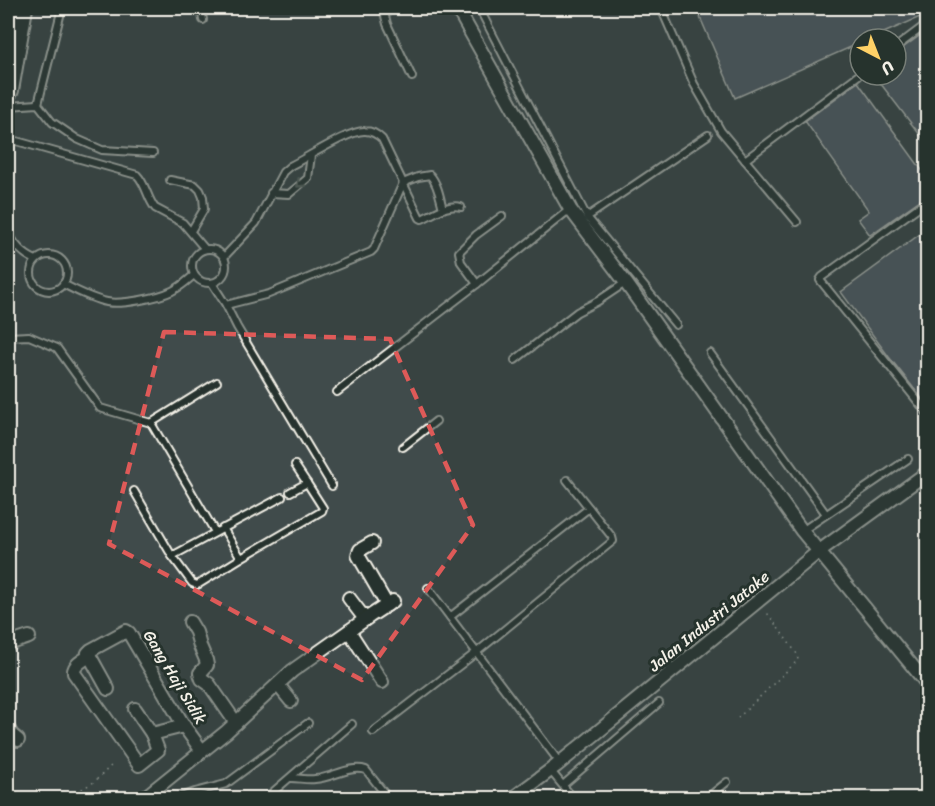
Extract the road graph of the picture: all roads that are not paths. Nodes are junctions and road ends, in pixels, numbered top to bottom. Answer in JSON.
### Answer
{"nodes":[{"id":1,"x":22,"y":8,"type":"edge"},
{"id":2,"x":62,"y":8,"type":"edge"},
{"id":3,"x":201,"y":8,"type":"edge"},
{"id":4,"x":383,"y":8,"type":"edge"},
{"id":5,"x":458,"y":8,"type":"edge"},
{"id":6,"x":479,"y":8,"type":"edge"},
{"id":7,"x":661,"y":8,"type":"edge"},
{"id":8,"x":203,"y":20,"type":"dead end"},
{"id":9,"x":927,"y":24,"type":"edge"},
{"id":10,"x":12,"y":26,"type":"edge"},
{"id":11,"x":908,"y":38,"type":"edge"},
{"id":12,"x":412,"y":77,"type":"dead end"},
{"id":13,"x":848,"y":83,"type":"edge"},
{"id":14,"x":8,"y":90,"type":"edge"},
{"id":15,"x":38,"y":104,"type":"junction"},
{"id":16,"x":8,"y":106,"type":"edge"},
{"id":17,"x":708,"y":135,"type":"dead end"},
{"id":18,"x":8,"y":139,"type":"edge"},
{"id":19,"x":153,"y":153,"type":"dead end"},
{"id":20,"x":311,"y":155,"type":"junction"},
{"id":21,"x":746,"y":160,"type":"junction"},
{"id":22,"x":170,"y":180,"type":"dead end"},
{"id":23,"x":403,"y":183,"type":"junction"},
{"id":24,"x":271,"y":193,"type":"junction"},
{"id":25,"x":927,"y":200,"type":"edge"},
{"id":26,"x":461,"y":207,"type":"dead end"},
{"id":27,"x":443,"y":209,"type":"junction"},
{"id":28,"x":570,"y":209,"type":"junction"},
{"id":29,"x":502,"y":216,"type":"dead end"},
{"id":30,"x":587,"y":217,"type":"junction"},
{"id":31,"x":796,"y":222,"type":"dead end"},
{"id":32,"x":191,"y":231,"type":"junction"},
{"id":33,"x":8,"y":232,"type":"edge"},
{"id":34,"x":206,"y":249,"type":"junction"},
{"id":35,"x":224,"y":257,"type":"junction"},
{"id":36,"x":36,"y":260,"type":"junction"},
{"id":37,"x":194,"y":275,"type":"junction"},
{"id":38,"x":212,"y":282,"type":"junction"},
{"id":39,"x":626,"y":283,"type":"junction"},
{"id":40,"x":63,"y":284,"type":"junction"},
{"id":41,"x":477,"y":284,"type":"junction"},
{"id":42,"x":226,"y":304,"type":"junction"},
{"id":43,"x":676,"y":325,"type":"dead end"},
{"id":44,"x":8,"y":337,"type":"edge"},
{"id":45,"x":710,"y":353,"type":"dead end"},
{"id":46,"x":515,"y":360,"type":"dead end"},
{"id":47,"x":217,"y":382,"type":"dead end"},
{"id":48,"x":337,"y":392,"type":"dead end"},
{"id":49,"x":927,"y":414,"type":"edge"},
{"id":50,"x":436,"y":421,"type":"dead end"},
{"id":51,"x":151,"y":423,"type":"junction"},
{"id":52,"x":403,"y":447,"type":"dead end"},
{"id":53,"x":908,"y":459,"type":"dead end"},
{"id":54,"x":295,"y":465,"type":"dead end"},
{"id":55,"x":927,"y":472,"type":"edge"},
{"id":56,"x":567,"y":480,"type":"dead end"},
{"id":57,"x":307,"y":483,"type":"junction"},
{"id":58,"x":332,"y":486,"type":"dead end"},
{"id":59,"x":134,"y":491,"type":"dead end"},
{"id":60,"x":290,"y":492,"type":"dead end"},
{"id":61,"x":282,"y":497,"type":"dead end"},
{"id":62,"x":589,"y":508,"type":"junction"},
{"id":63,"x":826,"y":514,"type":"junction"},
{"id":64,"x":223,"y":528,"type":"junction"},
{"id":65,"x":802,"y":531,"type":"junction"},
{"id":66,"x":215,"y":532,"type":"junction"},
{"id":67,"x":372,"y":543,"type":"dead end"},
{"id":68,"x":818,"y":552,"type":"junction"},
{"id":69,"x":172,"y":556,"type":"junction"},
{"id":70,"x":241,"y":558,"type":"junction"},
{"id":71,"x":428,"y":588,"type":"dead end"},
{"id":72,"x":349,"y":598,"type":"dead end"},
{"id":73,"x":450,"y":617,"type":"junction"},
{"id":74,"x":365,"y":620,"type":"junction"},
{"id":75,"x":190,"y":622,"type":"dead end"},
{"id":76,"x":349,"y":631,"type":"junction"},
{"id":77,"x":29,"y":637,"type":"dead end"},
{"id":78,"x":8,"y":644,"type":"edge"},
{"id":79,"x":477,"y":652,"type":"junction"},
{"id":80,"x":90,"y":656,"type":"junction"},
{"id":81,"x":382,"y":682,"type":"dead end"},
{"id":82,"x":278,"y":685,"type":"junction"},
{"id":83,"x":927,"y":685,"type":"edge"},
{"id":84,"x":108,"y":689,"type":"dead end"},
{"id":85,"x":291,"y":702,"type":"dead end"},
{"id":86,"x":659,"y":703,"type":"dead end"},
{"id":87,"x":135,"y":709,"type":"dead end"},
{"id":88,"x":236,"y":723,"type":"junction"},
{"id":89,"x":308,"y":723,"type":"dead end"},
{"id":90,"x":352,"y":724,"type":"dead end"},
{"id":91,"x":184,"y":726,"type":"junction"},
{"id":92,"x":8,"y":728,"type":"edge"},
{"id":93,"x":373,"y":732,"type":"dead end"},
{"id":94,"x":152,"y":734,"type":"junction"},
{"id":95,"x":18,"y":740,"type":"dead end"},
{"id":96,"x":202,"y":751,"type":"junction"},
{"id":97,"x":555,"y":766,"type":"junction"},
{"id":98,"x":291,"y":778,"type":"junction"},
{"id":99,"x":727,"y":782,"type":"dead end"},
{"id":100,"x":562,"y":785,"type":"junction"},
{"id":101,"x":144,"y":798,"type":"edge"},
{"id":102,"x":178,"y":798,"type":"edge"},
{"id":103,"x":266,"y":798,"type":"edge"},
{"id":104,"x":388,"y":798,"type":"edge"},
{"id":105,"x":513,"y":798,"type":"edge"},
{"id":106,"x":573,"y":798,"type":"edge"},
{"id":107,"x":707,"y":798,"type":"edge"}],
"edges":[{"from":1,"to":10,"type":"highway"},
{"from":2,"to":15,"type":"lane"},
{"from":3,"to":8,"type":"lane"},
{"from":4,"to":12,"type":"lane"},
{"from":5,"to":28,"type":"street"},
{"from":6,"to":30,"type":"lane"},
{"from":7,"to":21,"type":"lane"},
{"from":9,"to":11,"type":"lane"},
{"from":10,"to":14,"type":"highway"},
{"from":13,"to":21,"type":"lane"},
{"from":15,"to":16,"type":"lane"},
{"from":15,"to":19,"type":"lane"},
{"from":17,"to":30,"type":"lane"},
{"from":18,"to":32,"type":"lane"},
{"from":20,"to":23,"type":"lane"},
{"from":20,"to":24,"type":"lane"},
{"from":20,"to":24,"type":"lane","one_way":true},
{"from":21,"to":31,"type":"lane"},
{"from":22,"to":32,"type":"lane"},
{"from":23,"to":27,"type":"lane"},
{"from":23,"to":27,"type":"lane"},
{"from":23,"to":42,"type":"lane"},
{"from":24,"to":35,"type":"lane"},
{"from":25,"to":49,"type":"lane"},
{"from":26,"to":27,"type":"lane"},
{"from":28,"to":39,"type":"street"},
{"from":28,"to":41,"type":"lane"},
{"from":29,"to":41,"type":"lane"},
{"from":30,"to":43,"type":"lane"},
{"from":32,"to":34,"type":"lane"},
{"from":33,"to":36,"type":"lane"},
{"from":34,"to":35,"type":"lane"},
{"from":34,"to":37,"type":"lane"},
{"from":35,"to":38,"type":"lane"},
{"from":36,"to":40,"type":"lane"},
{"from":36,"to":40,"type":"lane"},
{"from":37,"to":38,"type":"lane"},
{"from":37,"to":40,"type":"lane"},
{"from":38,"to":42,"type":"lane"},
{"from":39,"to":46,"type":"lane"},
{"from":39,"to":65,"type":"street"},
{"from":41,"to":48,"type":"lane"},
{"from":42,"to":58,"type":"lane"},
{"from":44,"to":51,"type":"lane"},
{"from":45,"to":63,"type":"lane"},
{"from":47,"to":51,"type":"lane"},
{"from":50,"to":52,"type":"lane"},
{"from":51,"to":66,"type":"lane"},
{"from":53,"to":63,"type":"lane"},
{"from":54,"to":57,"type":"lane"},
{"from":55,"to":68,"type":"street","name":"Jalan Industri Jatake"},
{"from":56,"to":62,"type":"lane"},
{"from":57,"to":60,"type":"lane"},
{"from":57,"to":70,"type":"lane"},
{"from":59,"to":69,"type":"lane"},
{"from":61,"to":64,"type":"lane"},
{"from":62,"to":73,"type":"lane"},
{"from":62,"to":79,"type":"lane"},
{"from":63,"to":65,"type":"lane"},
{"from":64,"to":66,"type":"lane"},
{"from":64,"to":70,"type":"lane"},
{"from":65,"to":68,"type":"street"},
{"from":66,"to":69,"type":"lane"},
{"from":67,"to":74,"type":"street"},
{"from":68,"to":83,"type":"street"},
{"from":68,"to":97,"type":"street","name":"Jalan Industri Jatake"},
{"from":69,"to":70,"type":"lane"},
{"from":71,"to":73,"type":"lane"},
{"from":72,"to":74,"type":"street"},
{"from":73,"to":79,"type":"lane"},
{"from":74,"to":76,"type":"street"},
{"from":75,"to":88,"type":"street"},
{"from":76,"to":81,"type":"street"},
{"from":76,"to":82,"type":"street"},
{"from":77,"to":78,"type":"street"},
{"from":79,"to":93,"type":"lane"},
{"from":79,"to":97,"type":"lane"},
{"from":80,"to":84,"type":"street"},
{"from":80,"to":91,"type":"street","name":"Gang Haji Sidik"},
{"from":80,"to":94,"type":"street"},
{"from":82,"to":85,"type":"street"},
{"from":82,"to":88,"type":"street"},
{"from":86,"to":100,"type":"lane"},
{"from":87,"to":94,"type":"street"},
{"from":88,"to":96,"type":"street"},
{"from":89,"to":102,"type":"lane"},
{"from":90,"to":98,"type":"lane"},
{"from":91,"to":94,"type":"street"},
{"from":91,"to":96,"type":"street","name":"Gang Haji Sidik"},
{"from":92,"to":95,"type":"street"},
{"from":96,"to":101,"type":"street"},
{"from":97,"to":100,"type":"lane"},
{"from":97,"to":105,"type":"street","name":"Jalan Industri Jatake"},
{"from":98,"to":103,"type":"lane"},
{"from":98,"to":104,"type":"lane"},
{"from":99,"to":107,"type":"lane"},
{"from":100,"to":106,"type":"lane"}]}
